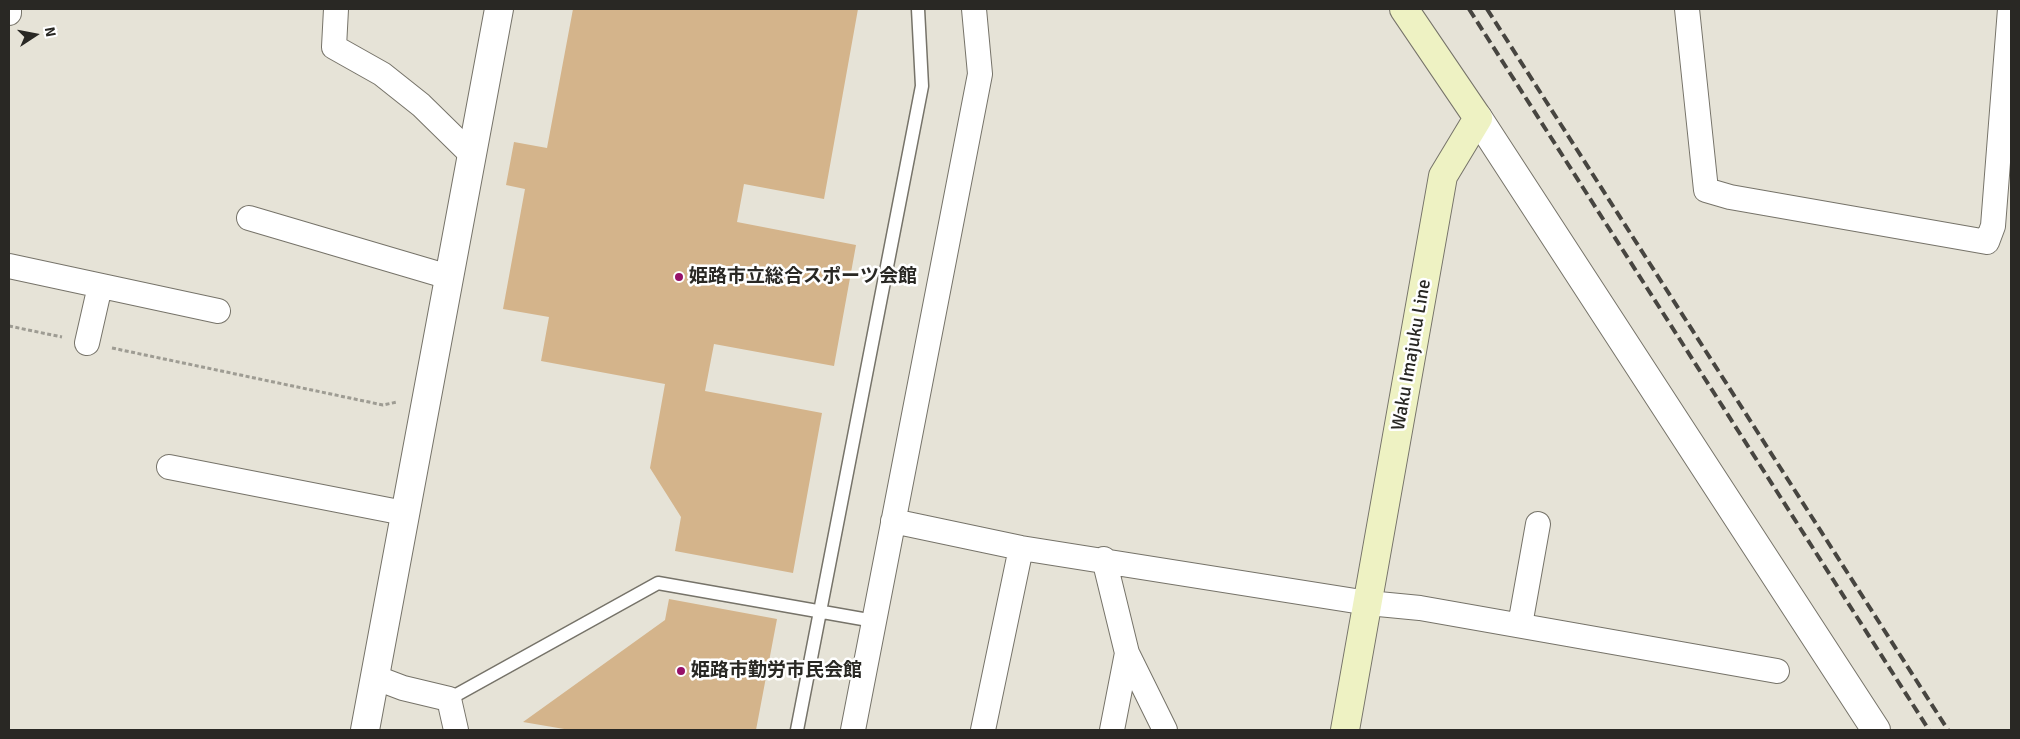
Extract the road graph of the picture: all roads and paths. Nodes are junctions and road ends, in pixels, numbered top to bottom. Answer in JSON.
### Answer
{"nodes":[{"id":1,"x":9,"y":9,"type":"edge"},
{"id":2,"x":336,"y":9,"type":"edge"},
{"id":3,"x":499,"y":9,"type":"edge"},
{"id":4,"x":918,"y":9,"type":"edge"},
{"id":5,"x":974,"y":9,"type":"edge"},
{"id":6,"x":1404,"y":9,"type":"edge"},
{"id":7,"x":1687,"y":9,"type":"edge"},
{"id":8,"x":2010,"y":9,"type":"edge"},
{"id":9,"x":9,"y":13,"type":"edge"},
{"id":10,"x":1478,"y":118,"type":"junction"},
{"id":11,"x":472,"y":155,"type":"junction"},
{"id":12,"x":249,"y":218,"type":"dead end"},
{"id":13,"x":9,"y":266,"type":"edge"},
{"id":14,"x":449,"y":277,"type":"junction"},
{"id":15,"x":100,"y":286,"type":"junction"},
{"id":16,"x":218,"y":311,"type":"dead end"},
{"id":17,"x":9,"y":326,"type":"edge"},
{"id":18,"x":86,"y":343,"type":"junction"},
{"id":19,"x":426,"y":397,"type":"junction"},
{"id":20,"x":169,"y":467,"type":"dead end"},
{"id":21,"x":404,"y":513,"type":"junction"},
{"id":22,"x":893,"y":521,"type":"junction"},
{"id":23,"x":1538,"y":524,"type":"dead end"},
{"id":24,"x":1021,"y":548,"type":"junction"},
{"id":25,"x":1104,"y":559,"type":"junction"},
{"id":26,"x":1368,"y":603,"type":"junction"},
{"id":27,"x":820,"y":612,"type":"junction"},
{"id":28,"x":874,"y":621,"type":"junction"},
{"id":29,"x":1520,"y":625,"type":"junction"},
{"id":30,"x":1127,"y":653,"type":"junction"},
{"id":31,"x":1777,"y":671,"type":"dead end"},
{"id":32,"x":374,"y":677,"type":"junction"},
{"id":33,"x":449,"y":699,"type":"junction"},
{"id":34,"x":365,"y":730,"type":"edge"},
{"id":35,"x":456,"y":730,"type":"edge"},
{"id":36,"x":797,"y":730,"type":"edge"},
{"id":37,"x":853,"y":730,"type":"edge"},
{"id":38,"x":983,"y":730,"type":"edge"},
{"id":39,"x":1112,"y":730,"type":"edge"},
{"id":40,"x":1165,"y":730,"type":"edge"},
{"id":41,"x":1345,"y":730,"type":"edge"},
{"id":42,"x":1876,"y":730,"type":"edge"}],
"edges":[{"from":1,"to":9,"type":"street"},
{"from":2,"to":11,"type":"street"},
{"from":3,"to":11,"type":"street"},
{"from":4,"to":27,"type":"lane"},
{"from":5,"to":22,"type":"street"},
{"from":6,"to":10,"type":"main road"},
{"from":7,"to":8,"type":"street"},
{"from":10,"to":26,"type":"main road","name":"Waku Imajuku Line"},
{"from":10,"to":42,"type":"street"},
{"from":11,"to":14,"type":"street"},
{"from":12,"to":14,"type":"street"},
{"from":13,"to":15,"type":"street"},
{"from":14,"to":19,"type":"street"},
{"from":15,"to":16,"type":"street"},
{"from":15,"to":18,"type":"street"},
{"from":17,"to":18,"type":"path"},
{"from":18,"to":19,"type":"path"},
{"from":19,"to":21,"type":"street"},
{"from":20,"to":21,"type":"street"},
{"from":21,"to":32,"type":"street"},
{"from":22,"to":24,"type":"street"},
{"from":22,"to":28,"type":"street"},
{"from":23,"to":29,"type":"street"},
{"from":24,"to":25,"type":"street"},
{"from":24,"to":38,"type":"street"},
{"from":25,"to":26,"type":"street"},
{"from":25,"to":30,"type":"street"},
{"from":26,"to":29,"type":"street"},
{"from":26,"to":41,"type":"main road","name":"Waku Imajuku Line"},
{"from":27,"to":28,"type":"lane"},
{"from":27,"to":33,"type":"lane"},
{"from":27,"to":36,"type":"lane"},
{"from":28,"to":37,"type":"street"},
{"from":29,"to":31,"type":"street"},
{"from":30,"to":39,"type":"street"},
{"from":30,"to":40,"type":"street"},
{"from":32,"to":33,"type":"street"},
{"from":32,"to":34,"type":"street"},
{"from":33,"to":35,"type":"street"}]}
